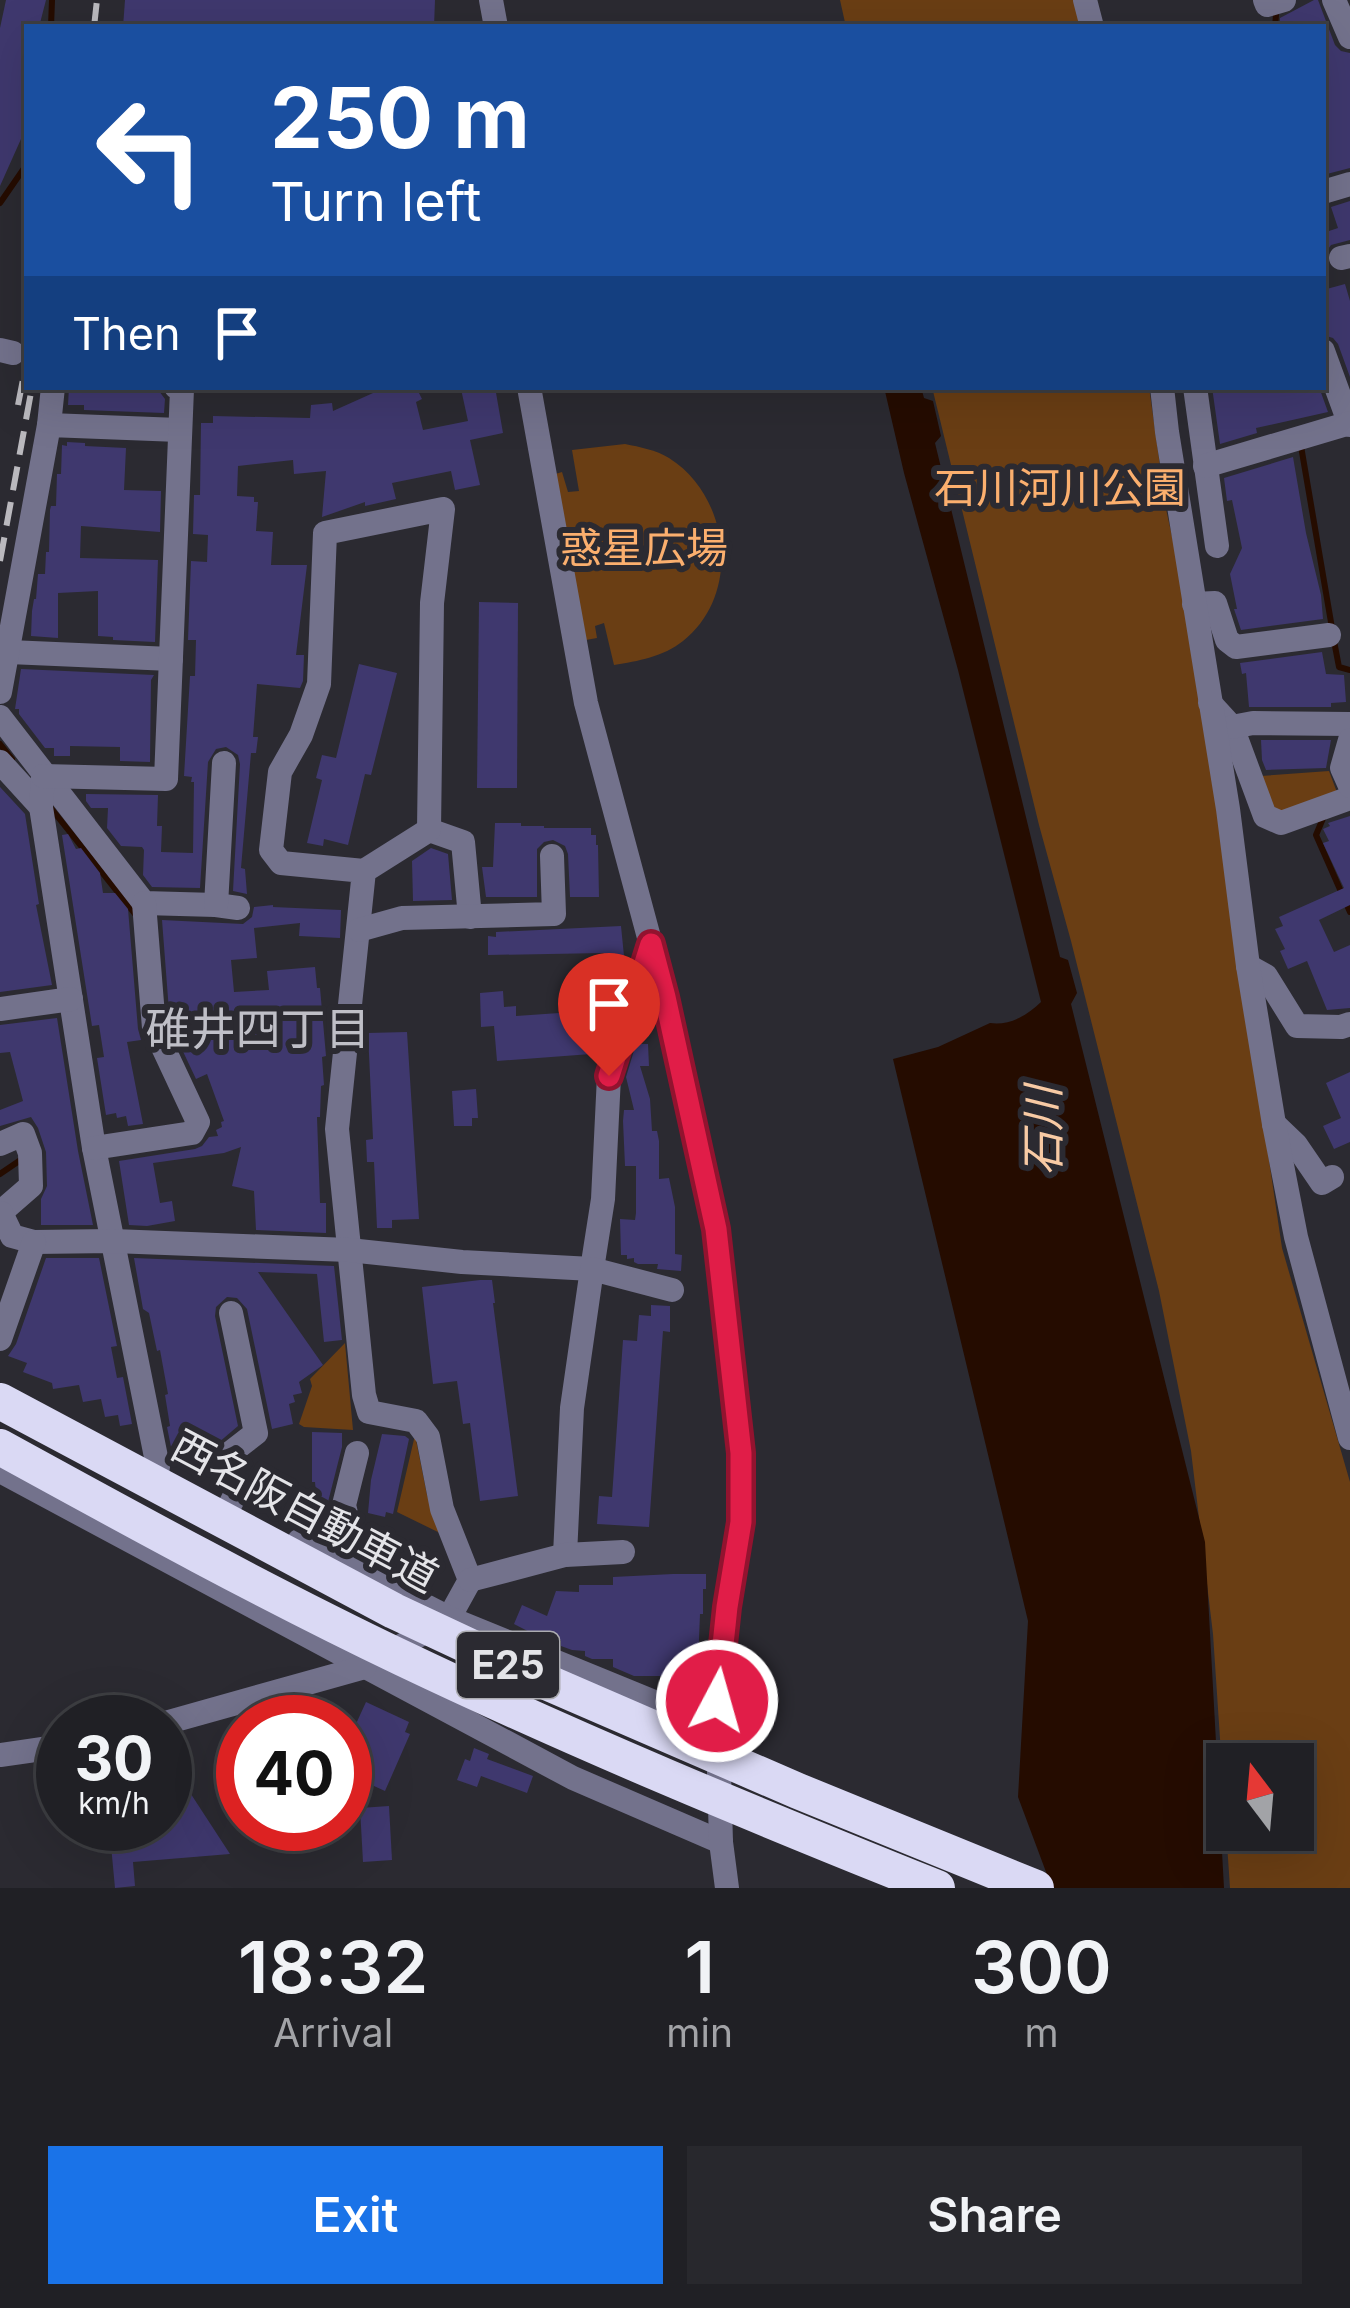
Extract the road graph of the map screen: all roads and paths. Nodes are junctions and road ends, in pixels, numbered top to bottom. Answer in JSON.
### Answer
{"nodes":[{"id":1,"x":1334,"y":0,"type":"edge"},
{"id":2,"x":1350,"y":37,"type":"edge"},
{"id":3,"x":1326,"y":359,"type":"edge"},
{"id":4,"x":53,"y":390,"type":"edge"},
{"id":5,"x":182,"y":390,"type":"edge"},
{"id":6,"x":530,"y":390,"type":"edge"},
{"id":7,"x":1162,"y":390,"type":"edge"},
{"id":8,"x":1195,"y":390,"type":"edge"},
{"id":9,"x":1350,"y":424,"type":"edge"},
{"id":10,"x":49,"y":425,"type":"junction"},
{"id":11,"x":179,"y":430,"type":"junction"},
{"id":12,"x":1204,"y":466,"type":"junction"},
{"id":13,"x":1217,"y":546,"type":"dead end"},
{"id":14,"x":1194,"y":604,"type":"junction"},
{"id":15,"x":1330,"y":635,"type":"dead end"},
{"id":16,"x":9,"y":652,"type":"junction"},
{"id":17,"x":171,"y":659,"type":"junction"},
{"id":18,"x":0,"y":692,"type":"edge"},
{"id":19,"x":1210,"y":703,"type":"junction"},
{"id":20,"x":0,"y":717,"type":"edge"},
{"id":21,"x":1350,"y":724,"type":"edge"},
{"id":22,"x":1232,"y":727,"type":"junction"},
{"id":23,"x":1348,"y":750,"type":"edge"},
{"id":24,"x":0,"y":762,"type":"edge"},
{"id":25,"x":224,"y":763,"type":"dead end"},
{"id":26,"x":1350,"y":786,"type":"edge"},
{"id":27,"x":42,"y":793,"type":"junction"},
{"id":28,"x":1350,"y":798,"type":"edge"},
{"id":29,"x":429,"y":830,"type":"junction"},
{"id":30,"x":551,"y":856,"type":"dead end"},
{"id":31,"x":364,"y":871,"type":"junction"},
{"id":32,"x":144,"y":903,"type":"junction"},
{"id":33,"x":470,"y":917,"type":"junction"},
{"id":34,"x":359,"y":930,"type":"junction"},
{"id":35,"x":651,"y":944,"type":"junction"},
{"id":36,"x":1248,"y":966,"type":"junction"},
{"id":37,"x":70,"y":999,"type":"junction"},
{"id":38,"x":0,"y":1009,"type":"edge"},
{"id":39,"x":1350,"y":1024,"type":"edge"},
{"id":40,"x":1274,"y":1124,"type":"junction"},
{"id":41,"x":93,"y":1141,"type":"junction"},
{"id":42,"x":0,"y":1144,"type":"edge"},
{"id":43,"x":1332,"y":1177,"type":"dead end"},
{"id":44,"x":0,"y":1213,"type":"edge"},
{"id":45,"x":113,"y":1240,"type":"junction"},
{"id":46,"x":34,"y":1242,"type":"junction"},
{"id":47,"x":349,"y":1250,"type":"junction"},
{"id":48,"x":592,"y":1269,"type":"junction"},
{"id":49,"x":672,"y":1290,"type":"dead end"},
{"id":50,"x":231,"y":1313,"type":"dead end"},
{"id":51,"x":0,"y":1339,"type":"edge"},
{"id":52,"x":0,"y":1382,"type":"edge"},
{"id":53,"x":0,"y":1401,"type":"edge"},
{"id":54,"x":1350,"y":1438,"type":"edge"},
{"id":55,"x":0,"y":1447,"type":"edge"},
{"id":56,"x":357,"y":1453,"type":"dead end"},
{"id":57,"x":158,"y":1467,"type":"junction"},
{"id":58,"x":0,"y":1471,"type":"edge"},
{"id":59,"x":230,"y":1504,"type":"junction"},
{"id":60,"x":623,"y":1552,"type":"dead end"},
{"id":61,"x":565,"y":1555,"type":"junction"},
{"id":62,"x":351,"y":1567,"type":"junction"},
{"id":63,"x":470,"y":1580,"type":"junction"},
{"id":64,"x":449,"y":1618,"type":"junction"},
{"id":65,"x":365,"y":1666,"type":"junction"},
{"id":66,"x":192,"y":1716,"type":"edge"},
{"id":67,"x":718,"y":1728,"type":"junction"},
{"id":68,"x":36,"y":1750,"type":"edge"},
{"id":69,"x":0,"y":1755,"type":"edge"},
{"id":70,"x":721,"y":1842,"type":"junction"},
{"id":71,"x":727,"y":1888,"type":"edge"},
{"id":72,"x":937,"y":1888,"type":"edge"},
{"id":73,"x":1036,"y":1888,"type":"edge"}],
"edges":[{"from":1,"to":2,"type":"street"},
{"from":3,"to":9,"type":"street"},
{"from":4,"to":10,"type":"street"},
{"from":5,"to":11,"type":"street"},
{"from":6,"to":35,"type":"street"},
{"from":7,"to":14,"type":"street"},
{"from":8,"to":12,"type":"street"},
{"from":9,"to":12,"type":"street"},
{"from":10,"to":11,"type":"street"},
{"from":10,"to":16,"type":"street"},
{"from":11,"to":17,"type":"street"},
{"from":12,"to":13,"type":"street"},
{"from":14,"to":15,"type":"street"},
{"from":14,"to":19,"type":"street"},
{"from":16,"to":17,"type":"street"},
{"from":16,"to":18,"type":"street"},
{"from":17,"to":27,"type":"street"},
{"from":19,"to":22,"type":"street"},
{"from":19,"to":36,"type":"street"},
{"from":20,"to":27,"type":"street"},
{"from":21,"to":22,"type":"street"},
{"from":22,"to":28,"type":"street"},
{"from":23,"to":26,"type":"street"},
{"from":24,"to":27,"type":"street"},
{"from":25,"to":32,"type":"street"},
{"from":27,"to":32,"type":"street"},
{"from":27,"to":37,"type":"street"},
{"from":29,"to":31,"type":"street"},
{"from":29,"to":31,"type":"street"},
{"from":29,"to":33,"type":"street"},
{"from":30,"to":33,"type":"street"},
{"from":31,"to":34,"type":"street"},
{"from":32,"to":41,"type":"street"},
{"from":33,"to":34,"type":"street"},
{"from":34,"to":47,"type":"street"},
{"from":35,"to":48,"type":"street"},
{"from":35,"to":67,"type":"street"},
{"from":36,"to":39,"type":"street"},
{"from":36,"to":40,"type":"street"},
{"from":37,"to":38,"type":"street"},
{"from":37,"to":41,"type":"street"},
{"from":40,"to":43,"type":"street"},
{"from":40,"to":54,"type":"street"},
{"from":41,"to":45,"type":"street"},
{"from":42,"to":44,"type":"street"},
{"from":44,"to":46,"type":"street"},
{"from":45,"to":46,"type":"street"},
{"from":45,"to":47,"type":"street"},
{"from":45,"to":57,"type":"street"},
{"from":46,"to":51,"type":"street"},
{"from":47,"to":48,"type":"street"},
{"from":47,"to":63,"type":"street"},
{"from":48,"to":49,"type":"street"},
{"from":48,"to":61,"type":"street"},
{"from":50,"to":59,"type":"street"},
{"from":52,"to":57,"type":"street"},
{"from":53,"to":73,"type":"highway","name":"西名阪自動車道","number":"E25","bridge":true},
{"from":55,"to":72,"type":"highway","name":"西名阪自動車道","number":"E25","bridge":true},
{"from":56,"to":62,"type":"street"},
{"from":57,"to":59,"type":"street"},
{"from":58,"to":65,"type":"street"},
{"from":59,"to":62,"type":"street"},
{"from":60,"to":61,"type":"street"},
{"from":61,"to":63,"type":"street"},
{"from":62,"to":64,"type":"street"},
{"from":63,"to":64,"type":"street"},
{"from":64,"to":65,"type":"street"},
{"from":64,"to":67,"type":"street"},
{"from":65,"to":66,"type":"street"},
{"from":65,"to":70,"type":"street"},
{"from":67,"to":70,"type":"street"},
{"from":68,"to":69,"type":"street"},
{"from":70,"to":71,"type":"street"}]}
